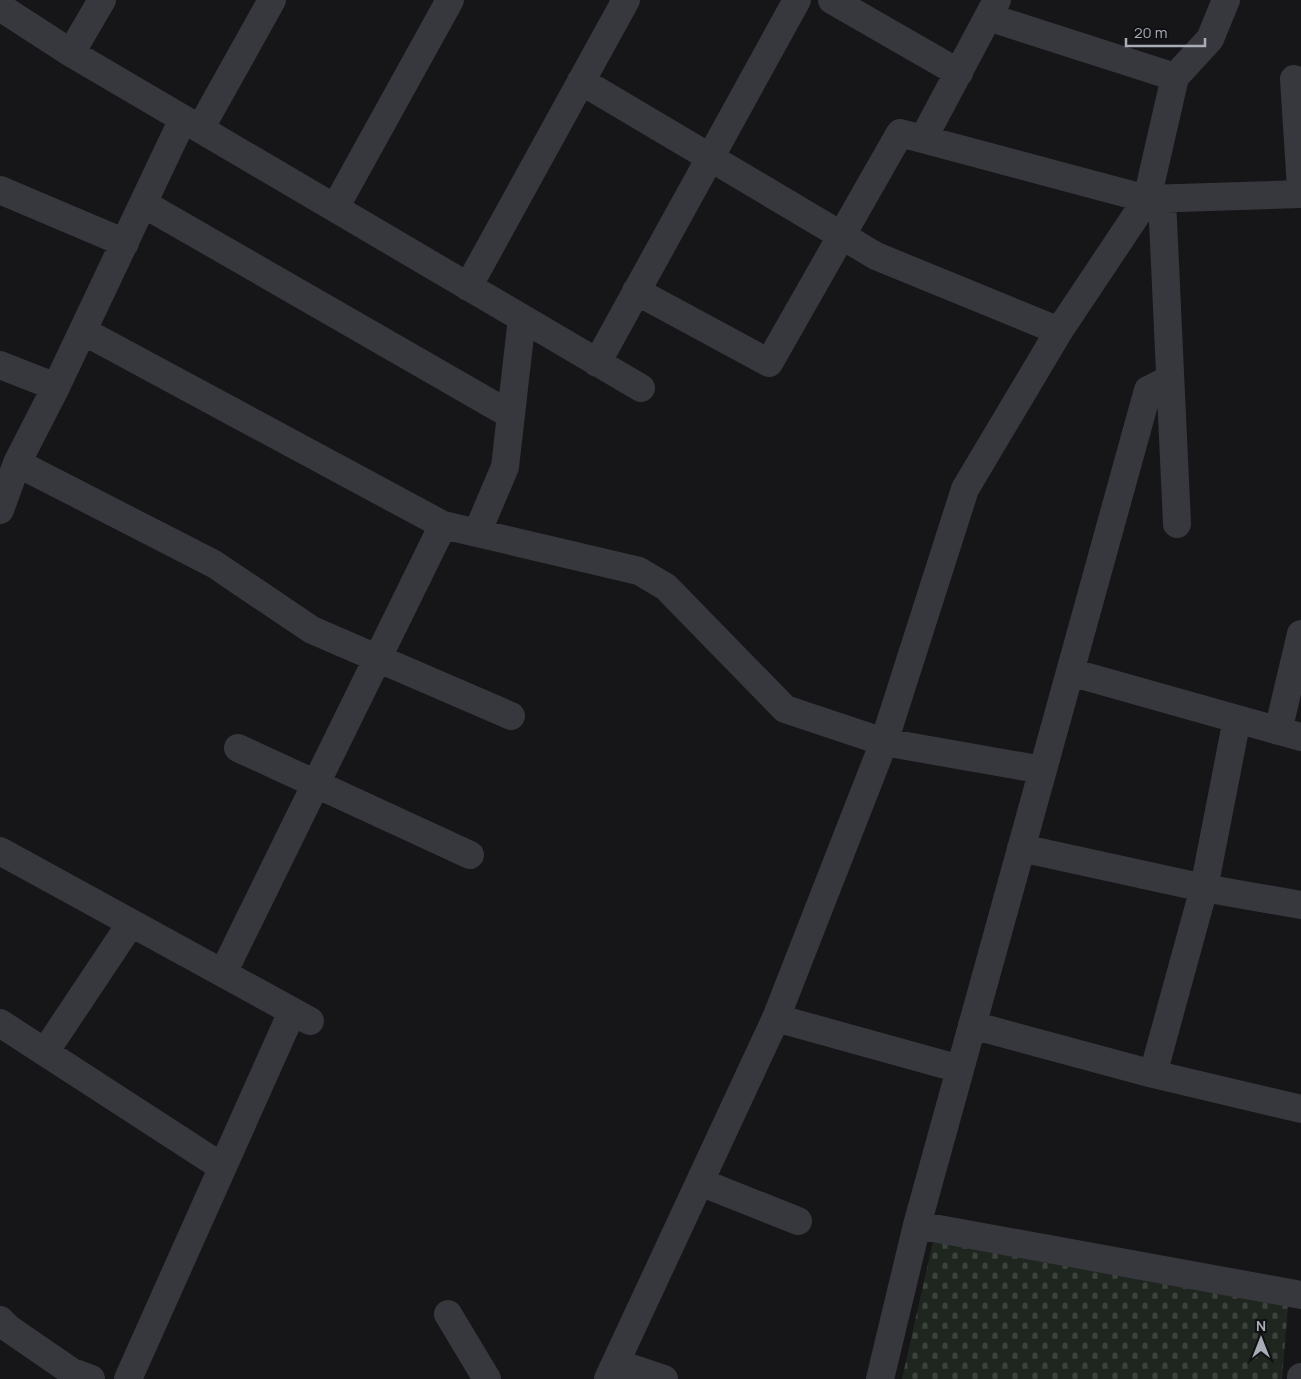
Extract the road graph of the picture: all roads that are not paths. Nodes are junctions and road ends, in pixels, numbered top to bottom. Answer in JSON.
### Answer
{"nodes":[{"id":1,"x":102,"y":0,"type":"edge"},
{"id":2,"x":272,"y":0,"type":"edge"},
{"id":3,"x":450,"y":0,"type":"edge"},
{"id":4,"x":626,"y":0,"type":"edge"},
{"id":5,"x":798,"y":0,"type":"edge"},
{"id":6,"x":832,"y":0,"type":"edge"},
{"id":7,"x":1226,"y":0,"type":"edge"},
{"id":8,"x":0,"y":7,"type":"edge"},
{"id":9,"x":993,"y":9,"type":"edge"},
{"id":10,"x":71,"y":53,"type":"junction"},
{"id":11,"x":959,"y":73,"type":"junction"},
{"id":12,"x":1175,"y":77,"type":"junction"},
{"id":13,"x":1294,"y":79,"type":"dead end"},
{"id":14,"x":581,"y":81,"type":"junction"},
{"id":15,"x":192,"y":124,"type":"junction"},
{"id":16,"x":923,"y":139,"type":"junction"},
{"id":17,"x":710,"y":158,"type":"junction"},
{"id":18,"x":1301,"y":188,"type":"edge"},
{"id":19,"x":0,"y":190,"type":"edge"},
{"id":20,"x":1301,"y":194,"type":"edge"},
{"id":21,"x":1154,"y":199,"type":"junction"},
{"id":22,"x":144,"y":204,"type":"junction"},
{"id":23,"x":335,"y":208,"type":"junction"},
{"id":24,"x":842,"y":236,"type":"junction"},
{"id":25,"x":125,"y":243,"type":"junction"},
{"id":26,"x":468,"y":286,"type":"junction"},
{"id":27,"x":636,"y":291,"type":"junction"},
{"id":28,"x":522,"y":318,"type":"junction"},
{"id":29,"x":83,"y":331,"type":"junction"},
{"id":30,"x":1060,"y":331,"type":"junction"},
{"id":31,"x":597,"y":363,"type":"junction"},
{"id":32,"x":0,"y":365,"type":"edge"},
{"id":33,"x":1170,"y":379,"type":"junction"},
{"id":34,"x":56,"y":388,"type":"junction"},
{"id":35,"x":641,"y":388,"type":"dead end"},
{"id":36,"x":511,"y":415,"type":"junction"},
{"id":37,"x":17,"y":463,"type":"junction"},
{"id":38,"x":0,"y":510,"type":"edge"},
{"id":39,"x":1177,"y":524,"type":"dead end"},
{"id":40,"x":443,"y":525,"type":"junction"},
{"id":41,"x":477,"y":532,"type":"junction"},
{"id":42,"x":1301,"y":634,"type":"edge"},
{"id":43,"x":378,"y":658,"type":"junction"},
{"id":44,"x":1070,"y":672,"type":"junction"},
{"id":45,"x":512,"y":716,"type":"dead end"},
{"id":46,"x":1237,"y":719,"type":"junction"},
{"id":47,"x":1290,"y":734,"type":"edge"},
{"id":48,"x":884,"y":742,"type":"junction"},
{"id":49,"x":238,"y":748,"type":"dead end"},
{"id":50,"x":1043,"y":770,"type":"junction"},
{"id":51,"x":316,"y":784,"type":"junction"},
{"id":52,"x":1021,"y":848,"type":"junction"},
{"id":53,"x":0,"y":851,"type":"edge"},
{"id":54,"x":470,"y":854,"type":"dead end"},
{"id":55,"x":1204,"y":888,"type":"junction"},
{"id":56,"x":1301,"y":905,"type":"edge"},
{"id":57,"x":130,"y":923,"type":"junction"},
{"id":58,"x":223,"y":973,"type":"junction"},
{"id":59,"x":776,"y":1018,"type":"junction"},
{"id":60,"x":0,"y":1023,"type":"edge"},
{"id":61,"x":972,"y":1025,"type":"junction"},
{"id":62,"x":45,"y":1052,"type":"junction"},
{"id":63,"x":960,"y":1069,"type":"junction"},
{"id":64,"x":1153,"y":1074,"type":"junction"},
{"id":65,"x":1301,"y":1109,"type":"edge"},
{"id":66,"x":222,"y":1167,"type":"junction"},
{"id":67,"x":700,"y":1182,"type":"junction"},
{"id":68,"x":798,"y":1222,"type":"dead end"},
{"id":69,"x":917,"y":1224,"type":"junction"},
{"id":70,"x":1301,"y":1295,"type":"edge"},
{"id":71,"x":448,"y":1314,"type":"dead end"},
{"id":72,"x":0,"y":1320,"type":"edge"},
{"id":73,"x":612,"y":1371,"type":"edge"},
{"id":74,"x":90,"y":1379,"type":"edge"},
{"id":75,"x":128,"y":1379,"type":"edge"},
{"id":76,"x":486,"y":1379,"type":"edge"},
{"id":77,"x":664,"y":1379,"type":"edge"},
{"id":78,"x":880,"y":1379,"type":"edge"}],
"edges":[{"from":1,"to":10,"type":"street"},
{"from":2,"to":15,"type":"street"},
{"from":3,"to":23,"type":"street"},
{"from":4,"to":14,"type":"street"},
{"from":5,"to":17,"type":"street"},
{"from":6,"to":11,"type":"street"},
{"from":7,"to":12,"type":"street"},
{"from":8,"to":10,"type":"street"},
{"from":9,"to":11,"type":"street"},
{"from":9,"to":12,"type":"street"},
{"from":10,"to":15,"type":"street"},
{"from":11,"to":16,"type":"street"},
{"from":12,"to":21,"type":"street"},
{"from":13,"to":18,"type":"street"},
{"from":14,"to":17,"type":"street"},
{"from":14,"to":26,"type":"street"},
{"from":15,"to":22,"type":"street"},
{"from":15,"to":23,"type":"street"},
{"from":16,"to":21,"type":"street"},
{"from":16,"to":24,"type":"street"},
{"from":17,"to":24,"type":"street"},
{"from":17,"to":27,"type":"street"},
{"from":19,"to":25,"type":"street"},
{"from":20,"to":21,"type":"street"},
{"from":21,"to":30,"type":"street"},
{"from":21,"to":33,"type":"street"},
{"from":22,"to":25,"type":"street"},
{"from":22,"to":36,"type":"street"},
{"from":23,"to":26,"type":"street"},
{"from":24,"to":27,"type":"street"},
{"from":24,"to":30,"type":"street"},
{"from":25,"to":29,"type":"street"},
{"from":26,"to":28,"type":"street"},
{"from":27,"to":31,"type":"street"},
{"from":28,"to":31,"type":"street"},
{"from":28,"to":36,"type":"street"},
{"from":29,"to":34,"type":"street"},
{"from":29,"to":40,"type":"street"},
{"from":30,"to":48,"type":"street"},
{"from":31,"to":35,"type":"street"},
{"from":32,"to":34,"type":"street"},
{"from":33,"to":39,"type":"street"},
{"from":33,"to":44,"type":"street"},
{"from":34,"to":37,"type":"street"},
{"from":36,"to":41,"type":"street"},
{"from":37,"to":38,"type":"street"},
{"from":37,"to":43,"type":"street"},
{"from":40,"to":41,"type":"street"},
{"from":40,"to":43,"type":"street"},
{"from":41,"to":48,"type":"street"},
{"from":42,"to":47,"type":"street"},
{"from":43,"to":45,"type":"street"},
{"from":43,"to":51,"type":"street"},
{"from":44,"to":46,"type":"street"},
{"from":44,"to":50,"type":"street"},
{"from":46,"to":47,"type":"street"},
{"from":46,"to":55,"type":"street"},
{"from":48,"to":50,"type":"street"},
{"from":48,"to":59,"type":"street"},
{"from":49,"to":51,"type":"street"},
{"from":50,"to":52,"type":"street"},
{"from":51,"to":54,"type":"street"},
{"from":51,"to":58,"type":"street"},
{"from":52,"to":55,"type":"street"},
{"from":52,"to":61,"type":"street"},
{"from":53,"to":57,"type":"street"},
{"from":55,"to":56,"type":"street"},
{"from":55,"to":64,"type":"street"},
{"from":57,"to":58,"type":"street"},
{"from":57,"to":62,"type":"street"},
{"from":58,"to":66,"type":"street"},
{"from":59,"to":63,"type":"street"},
{"from":59,"to":67,"type":"street"},
{"from":60,"to":62,"type":"street"},
{"from":61,"to":63,"type":"street"},
{"from":61,"to":64,"type":"street"},
{"from":62,"to":66,"type":"street"},
{"from":63,"to":69,"type":"street"},
{"from":64,"to":65,"type":"street"},
{"from":66,"to":75,"type":"street"},
{"from":67,"to":68,"type":"street"},
{"from":67,"to":73,"type":"street"},
{"from":69,"to":70,"type":"street"},
{"from":69,"to":78,"type":"street"},
{"from":71,"to":76,"type":"street"},
{"from":72,"to":74,"type":"street"},
{"from":73,"to":77,"type":"street"}]}
